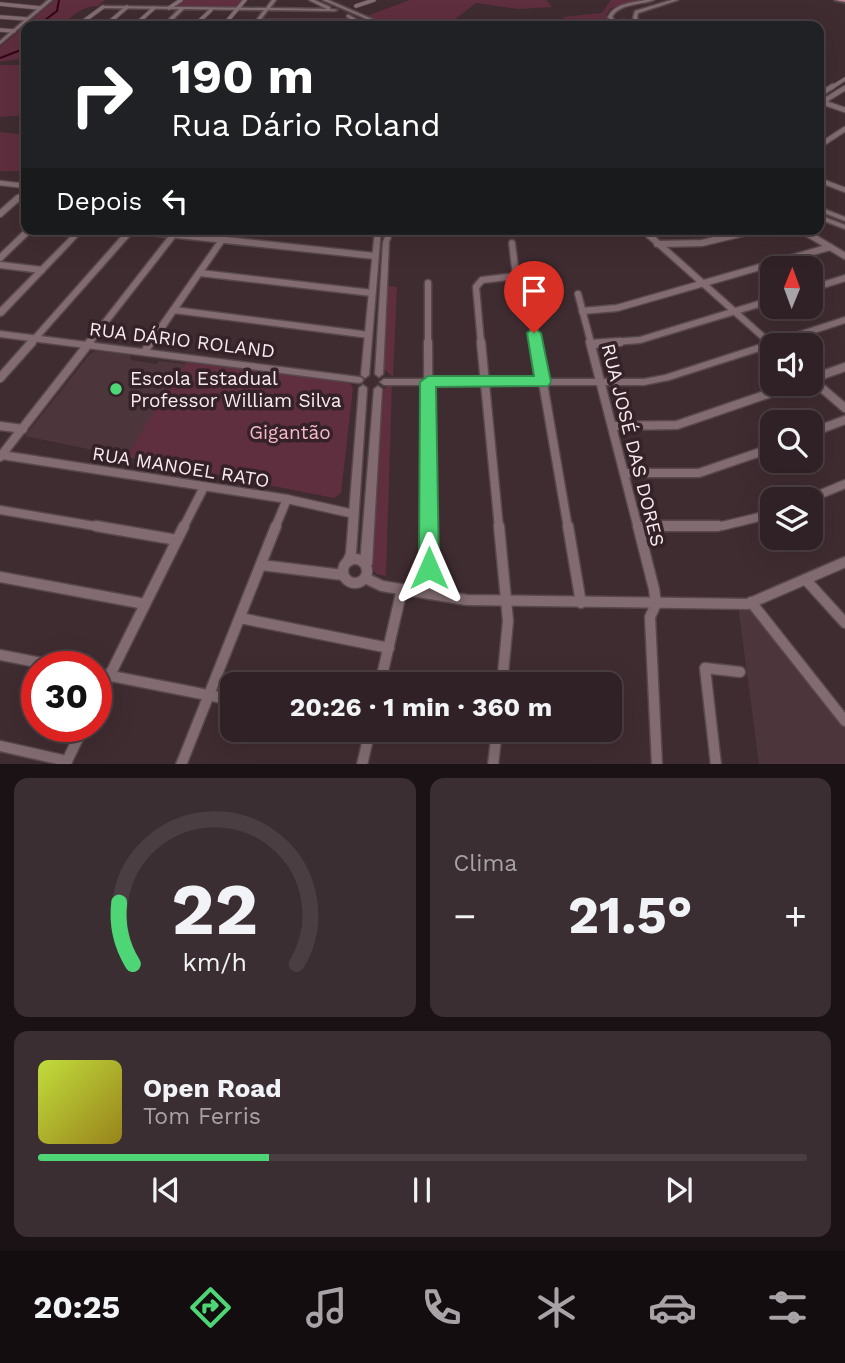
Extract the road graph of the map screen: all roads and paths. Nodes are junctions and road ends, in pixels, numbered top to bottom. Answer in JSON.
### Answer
{"nodes":[{"id":1,"x":50,"y":0,"type":"edge"},
{"id":2,"x":111,"y":0,"type":"edge"},
{"id":3,"x":181,"y":0,"type":"edge"},
{"id":4,"x":245,"y":0,"type":"edge"},
{"id":5,"x":274,"y":0,"type":"edge"},
{"id":6,"x":311,"y":0,"type":"edge"},
{"id":7,"x":374,"y":0,"type":"edge"},
{"id":8,"x":652,"y":0,"type":"edge"},
{"id":9,"x":676,"y":0,"type":"edge"},
{"id":10,"x":837,"y":0,"type":"edge"},
{"id":11,"x":327,"y":1,"type":"edge"},
{"id":12,"x":845,"y":1,"type":"edge"},
{"id":13,"x":0,"y":4,"type":"edge"},
{"id":14,"x":356,"y":6,"type":"dead end"},
{"id":15,"x":103,"y":7,"type":"junction"},
{"id":16,"x":127,"y":7,"type":"junction"},
{"id":17,"x":40,"y":8,"type":"junction"},
{"id":18,"x":154,"y":8,"type":"junction"},
{"id":19,"x":169,"y":9,"type":"junction"},
{"id":20,"x":181,"y":9,"type":"junction"},
{"id":21,"x":211,"y":10,"type":"junction"},
{"id":22,"x":236,"y":10,"type":"junction"},
{"id":23,"x":335,"y":10,"type":"junction"},
{"id":24,"x":266,"y":11,"type":"junction"},
{"id":25,"x":290,"y":11,"type":"junction"},
{"id":26,"x":0,"y":17,"type":"edge"},
{"id":27,"x":27,"y":19,"type":"joint"},
{"id":28,"x":84,"y":21,"type":"edge"},
{"id":29,"x":111,"y":21,"type":"edge"},
{"id":30,"x":140,"y":21,"type":"edge"},
{"id":31,"x":169,"y":21,"type":"edge"},
{"id":32,"x":199,"y":21,"type":"edge"},
{"id":33,"x":227,"y":21,"type":"edge"},
{"id":34,"x":258,"y":21,"type":"edge"},
{"id":35,"x":356,"y":21,"type":"edge"},
{"id":36,"x":374,"y":21,"type":"edge"},
{"id":37,"x":614,"y":21,"type":"edge"},
{"id":38,"x":637,"y":21,"type":"edge"},
{"id":39,"x":21,"y":25,"type":"edge"},
{"id":40,"x":0,"y":30,"type":"edge"},
{"id":41,"x":14,"y":31,"type":"junction"},
{"id":42,"x":0,"y":44,"type":"edge"},
{"id":43,"x":845,"y":79,"type":"edge"},
{"id":44,"x":845,"y":88,"type":"edge"},
{"id":45,"x":824,"y":92,"type":"edge"},
{"id":46,"x":824,"y":101,"type":"edge"},
{"id":47,"x":824,"y":104,"type":"edge"},
{"id":48,"x":845,"y":110,"type":"edge"},
{"id":49,"x":845,"y":129,"type":"edge"},
{"id":50,"x":824,"y":143,"type":"edge"},
{"id":51,"x":845,"y":179,"type":"edge"},
{"id":52,"x":824,"y":182,"type":"edge"},
{"id":53,"x":0,"y":183,"type":"edge"},
{"id":54,"x":21,"y":187,"type":"edge"},
{"id":55,"x":835,"y":187,"type":"junction"},
{"id":56,"x":845,"y":190,"type":"edge"},
{"id":57,"x":21,"y":193,"type":"edge"},
{"id":58,"x":824,"y":211,"type":"edge"},
{"id":59,"x":0,"y":214,"type":"edge"},
{"id":60,"x":824,"y":219,"type":"edge"},
{"id":61,"x":845,"y":219,"type":"edge"},
{"id":62,"x":845,"y":227,"type":"edge"},
{"id":63,"x":24,"y":235,"type":"edge"},
{"id":64,"x":76,"y":235,"type":"edge"},
{"id":65,"x":127,"y":235,"type":"edge"},
{"id":66,"x":174,"y":235,"type":"edge"},
{"id":67,"x":194,"y":235,"type":"edge"},
{"id":68,"x":226,"y":235,"type":"edge"},
{"id":69,"x":377,"y":235,"type":"edge"},
{"id":70,"x":389,"y":235,"type":"edge"},
{"id":71,"x":648,"y":235,"type":"edge"},
{"id":72,"x":735,"y":235,"type":"edge"},
{"id":73,"x":810,"y":235,"type":"edge"},
{"id":74,"x":223,"y":240,"type":"junction"},
{"id":75,"x":512,"y":243,"type":"dead end"},
{"id":76,"x":657,"y":244,"type":"junction"},
{"id":77,"x":830,"y":247,"type":"junction"},
{"id":78,"x":375,"y":256,"type":"junction"},
{"id":79,"x":845,"y":256,"type":"edge"},
{"id":80,"x":0,"y":258,"type":"edge"},
{"id":81,"x":0,"y":265,"type":"edge"},
{"id":82,"x":42,"y":270,"type":"junction"},
{"id":83,"x":200,"y":273,"type":"junction"},
{"id":84,"x":845,"y":278,"type":"edge"},
{"id":85,"x":428,"y":283,"type":"dead end"},
{"id":86,"x":526,"y":284,"type":"dead end"},
{"id":87,"x":702,"y":284,"type":"junction"},
{"id":88,"x":823,"y":285,"type":"edge"},
{"id":89,"x":372,"y":293,"type":"junction"},
{"id":90,"x":578,"y":294,"type":"dead end"},
{"id":91,"x":760,"y":304,"type":"edge"},
{"id":92,"x":173,"y":310,"type":"junction"},
{"id":93,"x":582,"y":311,"type":"junction"},
{"id":94,"x":734,"y":312,"type":"junction"},
{"id":95,"x":0,"y":313,"type":"edge"},
{"id":96,"x":845,"y":320,"type":"edge"},
{"id":97,"x":805,"y":333,"type":"edge"},
{"id":98,"x":0,"y":334,"type":"edge"},
{"id":99,"x":760,"y":334,"type":"edge"},
{"id":100,"x":369,"y":335,"type":"junction"},
{"id":101,"x":35,"y":339,"type":"junction"},
{"id":102,"x":591,"y":344,"type":"junction"},
{"id":103,"x":86,"y":345,"type":"junction"},
{"id":104,"x":760,"y":348,"type":"edge"},
{"id":105,"x":144,"y":353,"type":"junction"},
{"id":106,"x":845,"y":368,"type":"edge"},
{"id":107,"x":823,"y":375,"type":"edge"},
{"id":108,"x":0,"y":378,"type":"edge"},
{"id":109,"x":362,"y":381,"type":"junction"},
{"id":110,"x":380,"y":382,"type":"junction"},
{"id":111,"x":428,"y":382,"type":"junction"},
{"id":112,"x":485,"y":382,"type":"junction"},
{"id":113,"x":543,"y":382,"type":"junction"},
{"id":114,"x":601,"y":382,"type":"junction"},
{"id":115,"x":823,"y":389,"type":"edge"},
{"id":116,"x":762,"y":396,"type":"edge"},
{"id":117,"x":845,"y":408,"type":"edge"},
{"id":118,"x":845,"y":420,"type":"edge"},
{"id":119,"x":0,"y":426,"type":"edge"},
{"id":120,"x":612,"y":426,"type":"junction"},
{"id":121,"x":823,"y":428,"type":"edge"},
{"id":122,"x":23,"y":429,"type":"junction"},
{"id":123,"x":760,"y":452,"type":"edge"},
{"id":124,"x":1,"y":457,"type":"edge"},
{"id":125,"x":624,"y":473,"type":"junction"},
{"id":126,"x":845,"y":484,"type":"edge"},
{"id":127,"x":204,"y":487,"type":"junction"},
{"id":128,"x":823,"y":493,"type":"edge"},
{"id":129,"x":287,"y":499,"type":"junction"},
{"id":130,"x":0,"y":510,"type":"edge"},
{"id":131,"x":354,"y":514,"type":"junction"},
{"id":132,"x":760,"y":519,"type":"edge"},
{"id":133,"x":638,"y":526,"type":"junction"},
{"id":134,"x":177,"y":540,"type":"junction"},
{"id":135,"x":348,"y":562,"type":"junction"},
{"id":136,"x":845,"y":562,"type":"edge"},
{"id":137,"x":366,"y":564,"type":"junction"},
{"id":138,"x":261,"y":565,"type":"junction"},
{"id":139,"x":343,"y":575,"type":"junction"},
{"id":140,"x":0,"y":577,"type":"edge"},
{"id":141,"x":365,"y":578,"type":"junction"},
{"id":142,"x":806,"y":580,"type":"junction"},
{"id":143,"x":402,"y":589,"type":"junction"},
{"id":144,"x":429,"y":594,"type":"junction"},
{"id":145,"x":505,"y":602,"type":"junction"},
{"id":146,"x":581,"y":603,"type":"junction"},
{"id":147,"x":751,"y":603,"type":"junction"},
{"id":148,"x":145,"y":604,"type":"junction"},
{"id":149,"x":656,"y":604,"type":"junction"},
{"id":150,"x":240,"y":618,"type":"junction"},
{"id":151,"x":845,"y":623,"type":"edge"},
{"id":152,"x":388,"y":648,"type":"junction"},
{"id":153,"x":0,"y":654,"type":"edge"},
{"id":154,"x":21,"y":658,"type":"edge"},
{"id":155,"x":112,"y":672,"type":"edge"},
{"id":156,"x":383,"y":672,"type":"edge"},
{"id":157,"x":503,"y":672,"type":"edge"},
{"id":158,"x":740,"y":672,"type":"dead end"},
{"id":159,"x":112,"y":676,"type":"edge"},
{"id":160,"x":209,"y":696,"type":"junction"},
{"id":161,"x":220,"y":698,"type":"edge"},
{"id":162,"x":845,"y":721,"type":"edge"},
{"id":163,"x":77,"y":742,"type":"edge"},
{"id":164,"x":367,"y":742,"type":"edge"},
{"id":165,"x":496,"y":742,"type":"edge"},
{"id":166,"x":0,"y":746,"type":"edge"},
{"id":167,"x":66,"y":763,"type":"edge"},
{"id":168,"x":181,"y":764,"type":"edge"},
{"id":169,"x":362,"y":764,"type":"edge"},
{"id":170,"x":493,"y":764,"type":"edge"},
{"id":171,"x":657,"y":764,"type":"edge"},
{"id":172,"x":716,"y":764,"type":"edge"}],
"edges":[{"from":1,"to":17,"type":"street"},
{"from":2,"to":15,"type":"street"},
{"from":3,"to":19,"type":"street"},
{"from":4,"to":22,"type":"street"},
{"from":5,"to":24,"type":"street"},
{"from":6,"to":11,"type":"street"},
{"from":7,"to":14,"type":"street"},
{"from":8,"to":37,"type":"street"},
{"from":9,"to":38,"type":"street"},
{"from":10,"to":12,"type":"main road"},
{"from":11,"to":23,"type":"street"},
{"from":11,"to":25,"type":"street"},
{"from":11,"to":36,"type":"street"},
{"from":13,"to":17,"type":"street"},
{"from":15,"to":16,"type":"street"},
{"from":15,"to":28,"type":"street"},
{"from":16,"to":18,"type":"street"},
{"from":16,"to":29,"type":"street"},
{"from":17,"to":27,"type":"street"},
{"from":18,"to":19,"type":"street"},
{"from":18,"to":30,"type":"street"},
{"from":19,"to":20,"type":"street"},
{"from":20,"to":21,"type":"street"},
{"from":20,"to":31,"type":"street"},
{"from":21,"to":22,"type":"street"},
{"from":21,"to":32,"type":"street"},
{"from":22,"to":24,"type":"street"},
{"from":22,"to":33,"type":"street"},
{"from":23,"to":25,"type":"street"},
{"from":23,"to":35,"type":"street"},
{"from":24,"to":25,"type":"street"},
{"from":24,"to":34,"type":"street"},
{"from":26,"to":27,"type":"street"},
{"from":39,"to":41,"type":"street"},
{"from":40,"to":41,"type":"street"},
{"from":41,"to":42,"type":"street"},
{"from":43,"to":45,"type":"street"},
{"from":44,"to":46,"type":"street"},
{"from":47,"to":48,"type":"street"},
{"from":49,"to":50,"type":"street"},
{"from":51,"to":55,"type":"street"},
{"from":52,"to":55,"type":"street"},
{"from":53,"to":54,"type":"street"},
{"from":55,"to":56,"type":"street"},
{"from":57,"to":59,"type":"street"},
{"from":58,"to":61,"type":"street"},
{"from":60,"to":62,"type":"street"},
{"from":63,"to":80,"type":"street"},
{"from":64,"to":82,"type":"street"},
{"from":65,"to":101,"type":"street"},
{"from":66,"to":103,"type":"street"},
{"from":67,"to":74,"type":"street"},
{"from":68,"to":74,"type":"street"},
{"from":69,"to":78,"type":"street"},
{"from":70,"to":110,"type":"street"},
{"from":71,"to":76,"type":"street"},
{"from":72,"to":76,"type":"street"},
{"from":73,"to":77,"type":"street"},
{"from":74,"to":78,"type":"street"},
{"from":74,"to":83,"type":"street"},
{"from":75,"to":112,"type":"street"},
{"from":76,"to":87,"type":"street"},
{"from":77,"to":79,"type":"street"},
{"from":77,"to":87,"type":"street"},
{"from":78,"to":89,"type":"street"},
{"from":81,"to":82,"type":"street"},
{"from":82,"to":95,"type":"street"},
{"from":83,"to":89,"type":"street"},
{"from":83,"to":92,"type":"street"},
{"from":84,"to":88,"type":"street"},
{"from":85,"to":111,"type":"street"},
{"from":86,"to":113,"type":"street"},
{"from":87,"to":93,"type":"street"},
{"from":87,"to":94,"type":"street"},
{"from":89,"to":100,"type":"street"},
{"from":90,"to":93,"type":"street","name":"RUA JOSÉ DAS DORES"},
{"from":91,"to":94,"type":"street"},
{"from":92,"to":100,"type":"street"},
{"from":92,"to":105,"type":"street"},
{"from":93,"to":102,"type":"street","name":"RUA JOSÉ DAS DORES"},
{"from":94,"to":99,"type":"street"},
{"from":94,"to":102,"type":"street"},
{"from":96,"to":97,"type":"street"},
{"from":98,"to":101,"type":"street","name":"RUA DÁRIO ROLAND"},
{"from":100,"to":109,"type":"street"},
{"from":101,"to":103,"type":"street","name":"RUA DÁRIO ROLAND"},
{"from":101,"to":108,"type":"street"},
{"from":102,"to":114,"type":"street","name":"RUA JOSÉ DAS DORES"},
{"from":103,"to":105,"type":"street","name":"RUA DÁRIO ROLAND"},
{"from":103,"to":122,"type":"street"},
{"from":104,"to":114,"type":"street"},
{"from":105,"to":109,"type":"street","name":"RUA DÁRIO ROLAND"},
{"from":106,"to":107,"type":"street"},
{"from":109,"to":110,"type":"street"},
{"from":109,"to":110,"type":"street"},
{"from":109,"to":131,"type":"street"},
{"from":110,"to":111,"type":"street"},
{"from":110,"to":137,"type":"street"},
{"from":111,"to":112,"type":"street"},
{"from":111,"to":144,"type":"street"},
{"from":112,"to":113,"type":"street"},
{"from":112,"to":145,"type":"street"},
{"from":113,"to":114,"type":"street"},
{"from":113,"to":146,"type":"street"},
{"from":114,"to":120,"type":"street","name":"RUA JOSÉ DAS DORES"},
{"from":115,"to":117,"type":"street"},
{"from":116,"to":120,"type":"street"},
{"from":118,"to":121,"type":"street"},
{"from":119,"to":122,"type":"street"},
{"from":120,"to":125,"type":"street","name":"RUA JOSÉ DAS DORES"},
{"from":122,"to":124,"type":"street"},
{"from":123,"to":125,"type":"street"},
{"from":124,"to":127,"type":"street","name":"RUA MANOEL RATO"},
{"from":125,"to":133,"type":"street","name":"RUA JOSÉ DAS DORES"},
{"from":126,"to":128,"type":"street"},
{"from":127,"to":129,"type":"street","name":"RUA MANOEL RATO"},
{"from":127,"to":134,"type":"street"},
{"from":129,"to":131,"type":"street","name":"RUA MANOEL RATO"},
{"from":129,"to":138,"type":"street"},
{"from":130,"to":134,"type":"street"},
{"from":131,"to":135,"type":"street"},
{"from":132,"to":133,"type":"street"},
{"from":133,"to":149,"type":"street","name":"RUA JOSÉ DAS DORES"},
{"from":134,"to":148,"type":"street"},
{"from":135,"to":137,"type":"street"},
{"from":135,"to":139,"type":"street"},
{"from":136,"to":142,"type":"street"},
{"from":137,"to":141,"type":"street"},
{"from":138,"to":139,"type":"street"},
{"from":138,"to":150,"type":"street"},
{"from":139,"to":141,"type":"street"},
{"from":140,"to":148,"type":"street"},
{"from":141,"to":143,"type":"street"},
{"from":142,"to":147,"type":"street"},
{"from":142,"to":151,"type":"street"},
{"from":143,"to":144,"type":"street"},
{"from":143,"to":152,"type":"street"},
{"from":144,"to":145,"type":"street"},
{"from":145,"to":146,"type":"street"},
{"from":145,"to":157,"type":"street"},
{"from":146,"to":149,"type":"street"},
{"from":147,"to":149,"type":"street"},
{"from":147,"to":162,"type":"street"},
{"from":148,"to":155,"type":"street"},
{"from":149,"to":171,"type":"street"},
{"from":150,"to":152,"type":"street"},
{"from":150,"to":160,"type":"street"},
{"from":152,"to":156,"type":"street"},
{"from":153,"to":154,"type":"street"},
{"from":158,"to":172,"type":"street"},
{"from":159,"to":160,"type":"street"},
{"from":160,"to":161,"type":"street"},
{"from":160,"to":168,"type":"street"},
{"from":163,"to":167,"type":"street"},
{"from":164,"to":169,"type":"street"},
{"from":165,"to":170,"type":"street"},
{"from":166,"to":167,"type":"street"}]}
